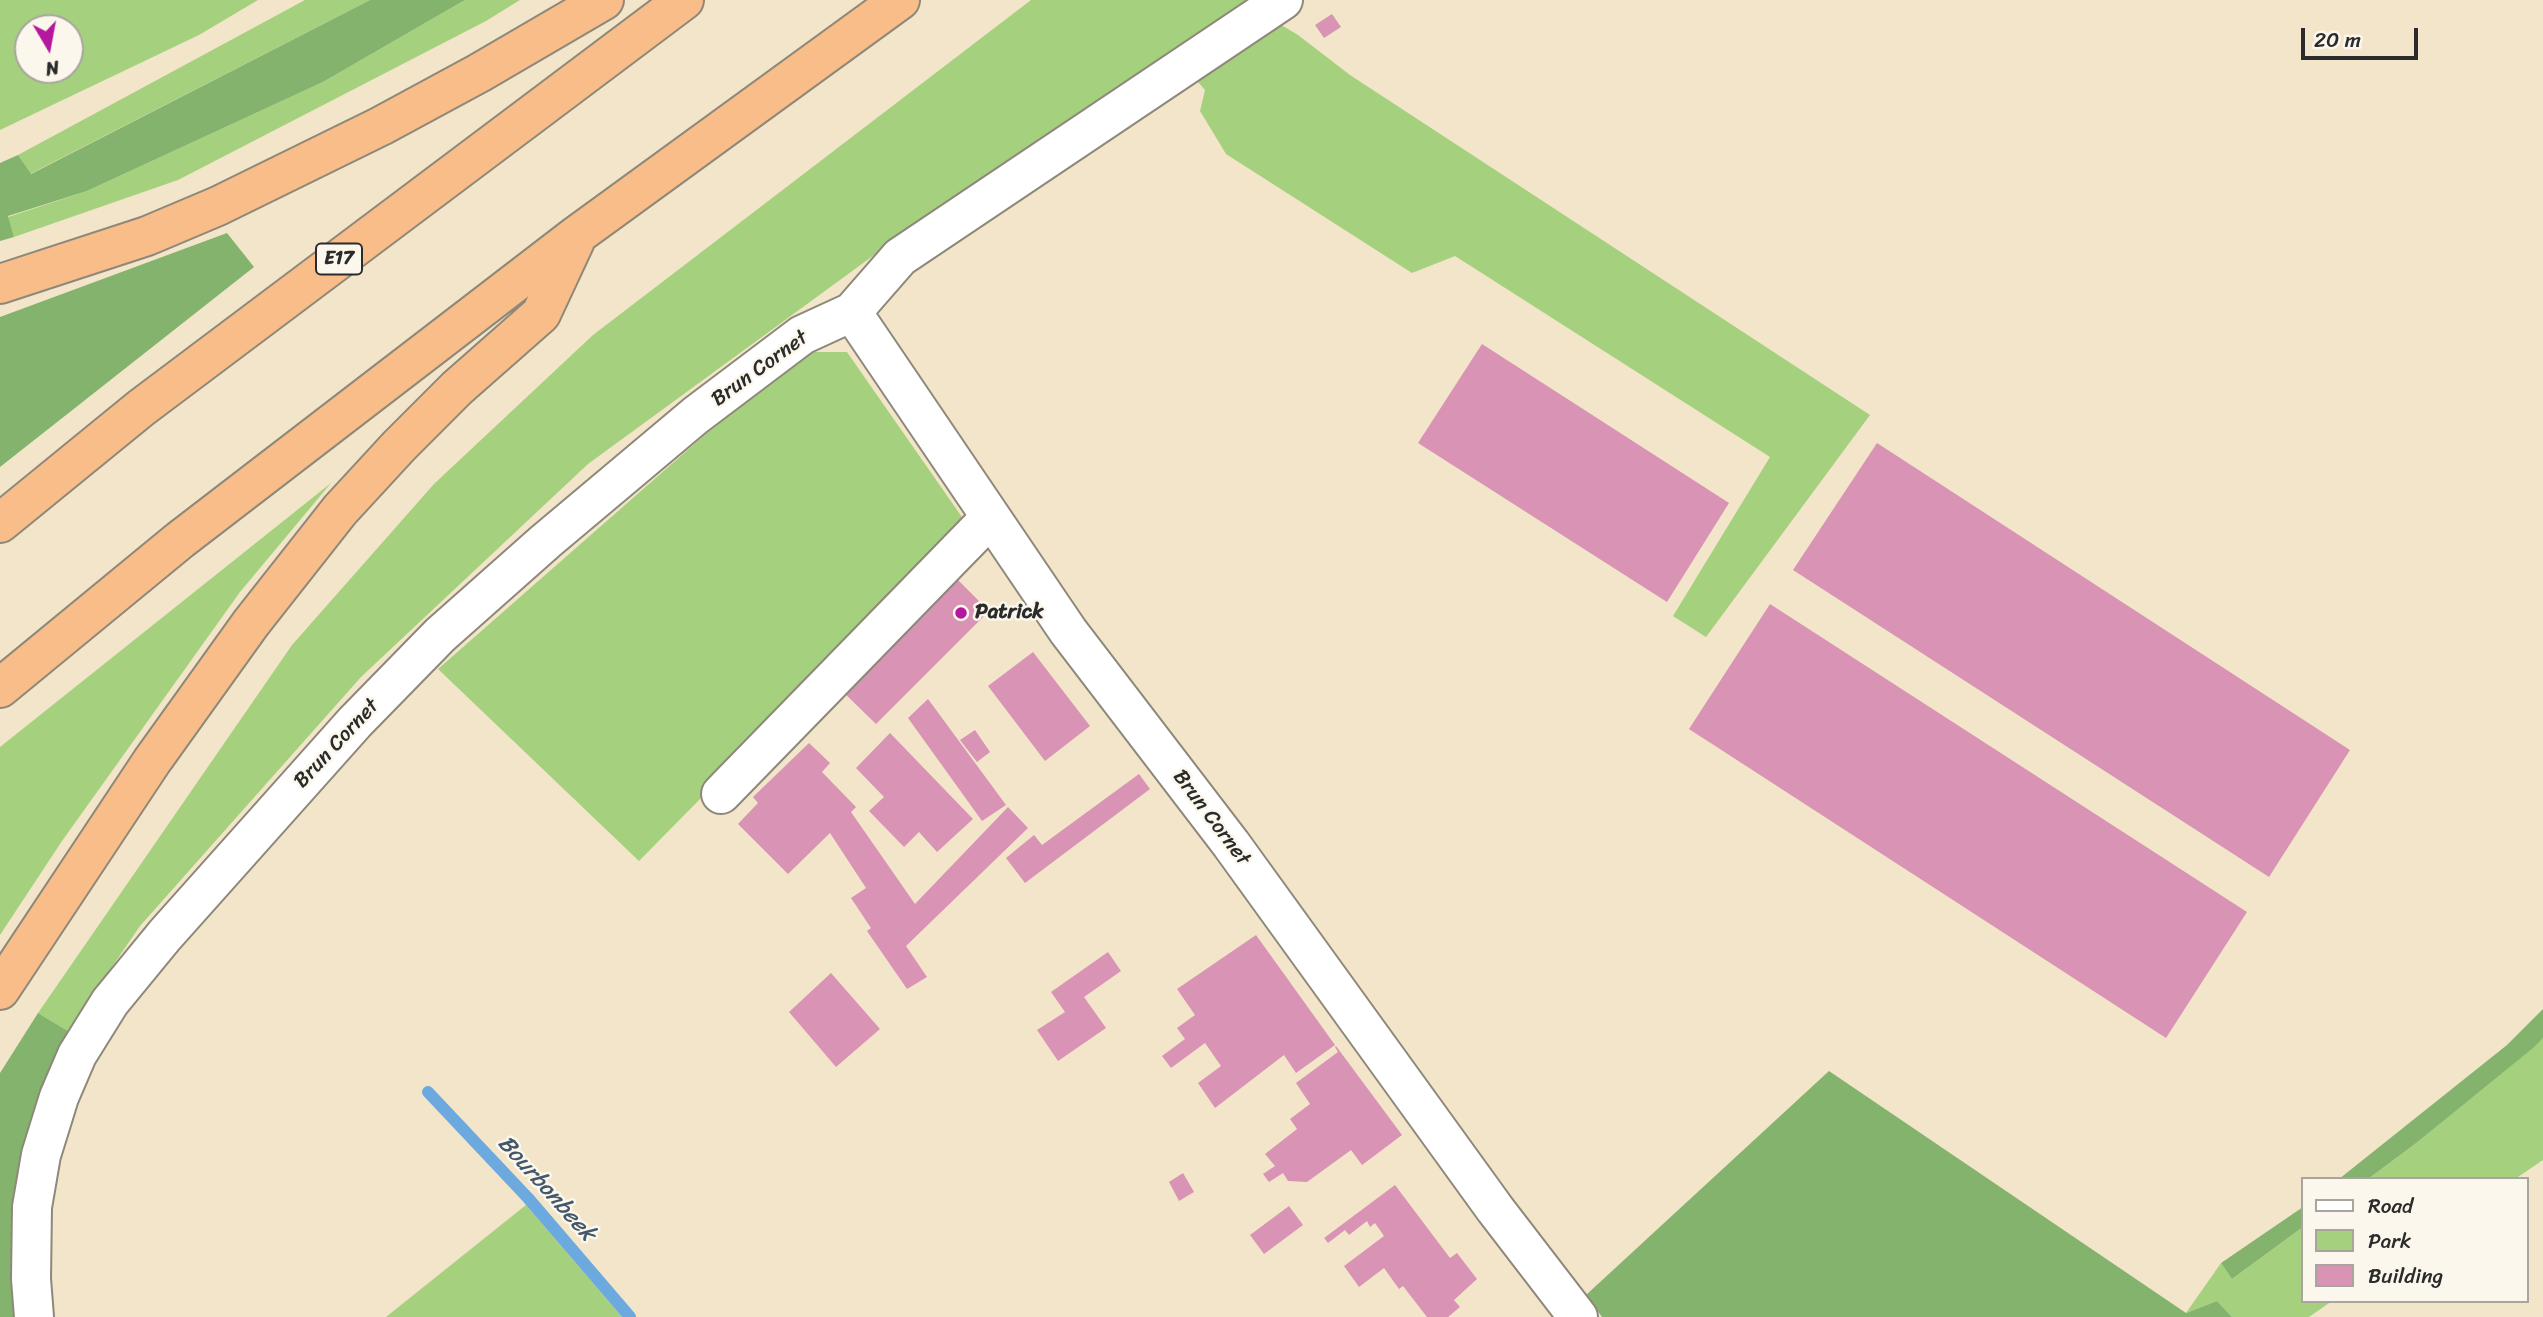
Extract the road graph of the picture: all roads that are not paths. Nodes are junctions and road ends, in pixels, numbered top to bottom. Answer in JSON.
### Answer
{"nodes":[{"id":1,"x":604,"y":0,"type":"edge"},
{"id":2,"x":684,"y":0,"type":"edge"},
{"id":3,"x":900,"y":0,"type":"edge"},
{"id":4,"x":1283,"y":0,"type":"edge"},
{"id":5,"x":578,"y":235,"type":"junction"},
{"id":6,"x":0,"y":284,"type":"edge"},
{"id":7,"x":852,"y":312,"type":"junction"},
{"id":8,"x":990,"y":518,"type":"junction"},
{"id":9,"x":0,"y":523,"type":"edge"},
{"id":10,"x":0,"y":688,"type":"edge"},
{"id":11,"x":721,"y":794,"type":"dead end"},
{"id":12,"x":0,"y":990,"type":"edge"},
{"id":13,"x":34,"y":1317,"type":"edge"},
{"id":14,"x":1578,"y":1317,"type":"edge"}],
"edges":[{"from":1,"to":6,"type":"highway"},
{"from":2,"to":9,"type":"highway","number":"E17"},
{"from":3,"to":5,"type":"highway"},
{"from":4,"to":7,"type":"street","name":"Brun Cornet"},
{"from":5,"to":10,"type":"highway"},
{"from":5,"to":12,"type":"highway"},
{"from":7,"to":8,"type":"street","name":"Brun Cornet"},
{"from":7,"to":13,"type":"street","name":"Brun Cornet"},
{"from":8,"to":11,"type":"street"},
{"from":8,"to":14,"type":"street","name":"Brun Cornet"}]}
